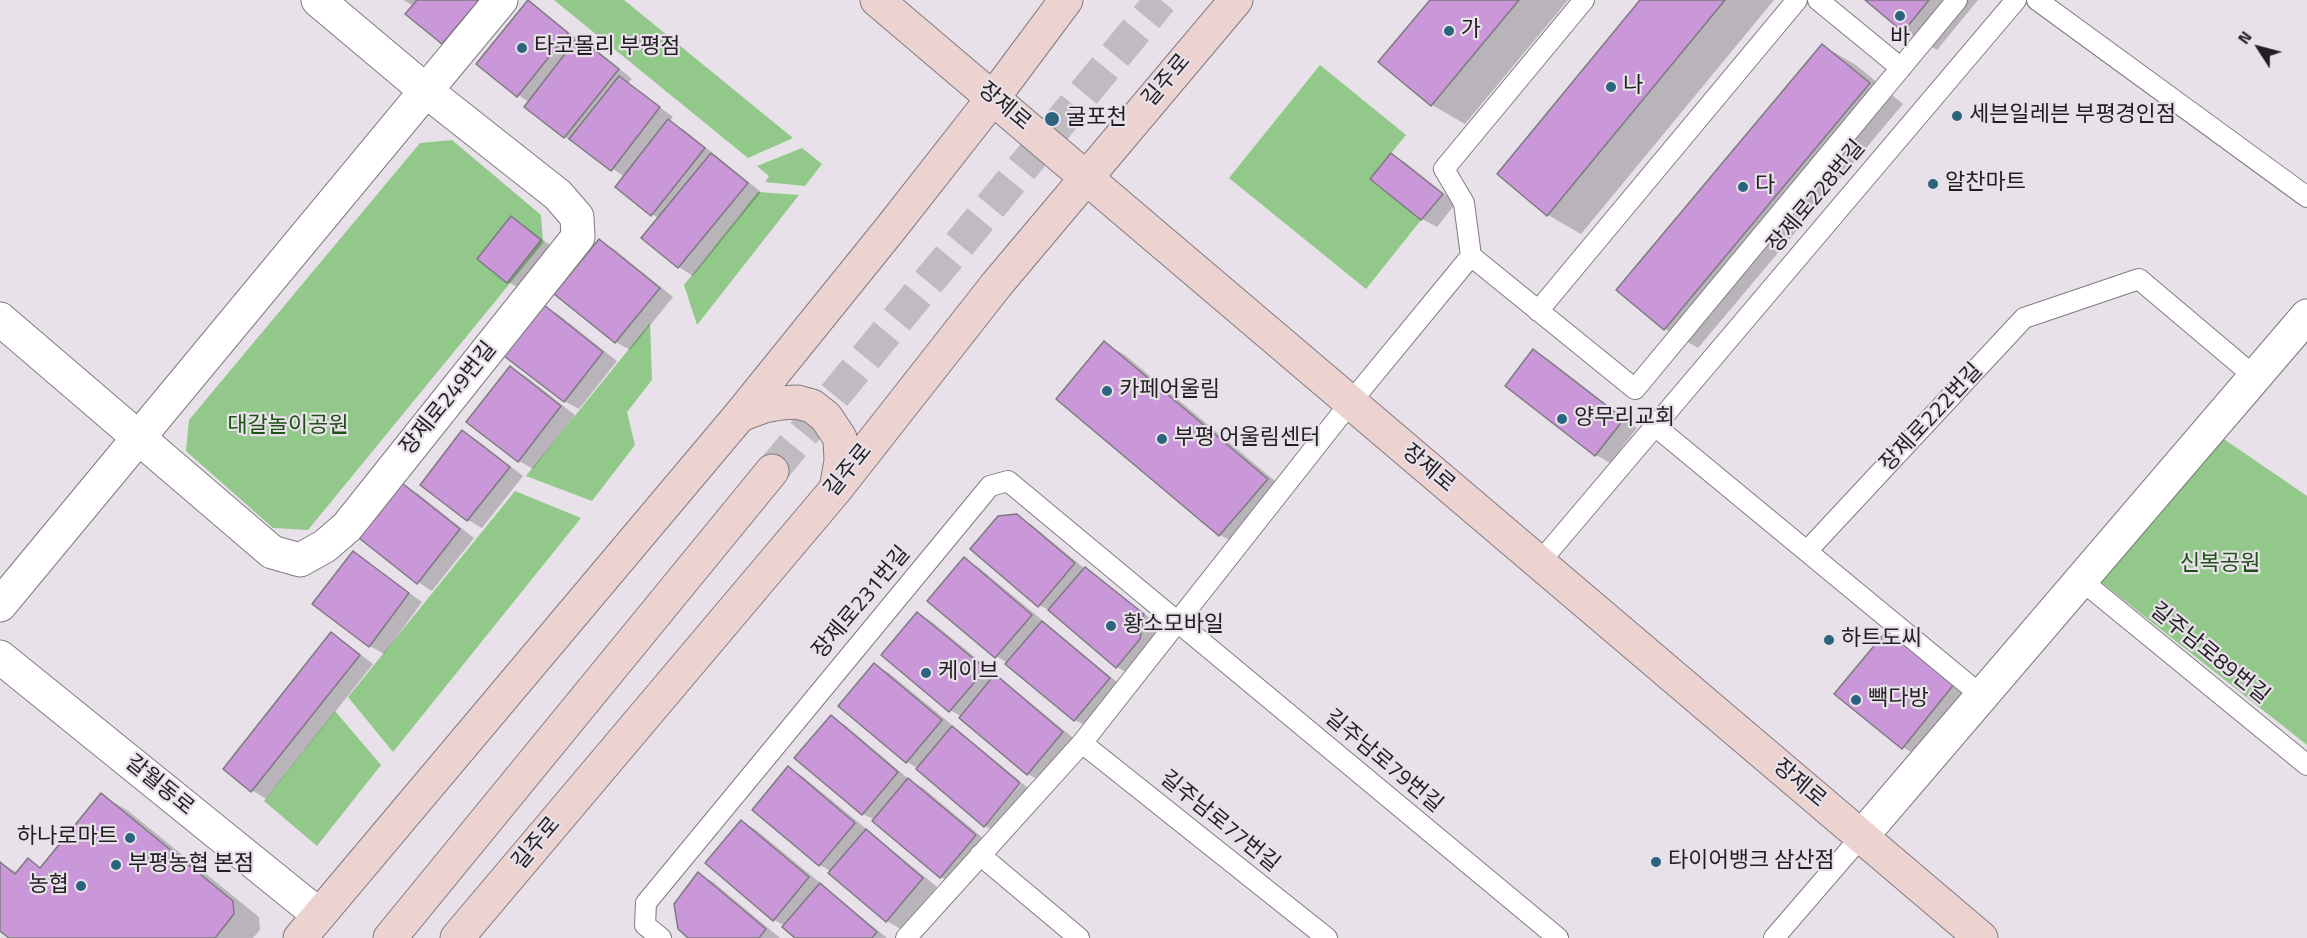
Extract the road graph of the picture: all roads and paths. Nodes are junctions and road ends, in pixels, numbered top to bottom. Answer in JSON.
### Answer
{"nodes":[{"id":1,"x":318,"y":0,"type":"edge"},
{"id":2,"x":501,"y":0,"type":"edge"},
{"id":3,"x":877,"y":0,"type":"edge"},
{"id":4,"x":1066,"y":0,"type":"edge"},
{"id":5,"x":1236,"y":0,"type":"edge"},
{"id":6,"x":1584,"y":0,"type":"edge"},
{"id":7,"x":1797,"y":0,"type":"edge"},
{"id":8,"x":1818,"y":0,"type":"edge"},
{"id":9,"x":1957,"y":0,"type":"edge"},
{"id":10,"x":2016,"y":0,"type":"edge"},
{"id":11,"x":2037,"y":0,"type":"edge"},
{"id":12,"x":1901,"y":68,"type":"junction"},
{"id":13,"x":425,"y":90,"type":"junction"},
{"id":14,"x":993,"y":98,"type":"junction"},
{"id":15,"x":1086,"y":178,"type":"junction"},
{"id":16,"x":2307,"y":197,"type":"edge"},
{"id":17,"x":1471,"y":256,"type":"junction"},
{"id":18,"x":1538,"y":311,"type":"junction"},
{"id":19,"x":2307,"y":316,"type":"edge"},
{"id":20,"x":0,"y":319,"type":"edge"},
{"id":21,"x":2255,"y":377,"type":"junction"},
{"id":22,"x":1350,"y":403,"type":"junction"},
{"id":23,"x":740,"y":415,"type":"junction"},
{"id":24,"x":1655,"y":426,"type":"junction"},
{"id":25,"x":139,"y":437,"type":"junction"},
{"id":26,"x":772,"y":471,"type":"tunnel mouth"},
{"id":27,"x":836,"y":489,"type":"junction"},
{"id":28,"x":1807,"y":551,"type":"junction"},
{"id":29,"x":1539,"y":563,"type":"junction"},
{"id":30,"x":2081,"y":580,"type":"junction"},
{"id":31,"x":0,"y":605,"type":"edge"},
{"id":32,"x":1178,"y":623,"type":"junction"},
{"id":33,"x":0,"y":657,"type":"edge"},
{"id":34,"x":1982,"y":696,"type":"junction"},
{"id":35,"x":1082,"y":742,"type":"junction"},
{"id":36,"x":2307,"y":765,"type":"edge"},
{"id":37,"x":1861,"y":837,"type":"junction"},
{"id":38,"x":980,"y":855,"type":"junction"},
{"id":39,"x":309,"y":926,"type":"edge"},
{"id":40,"x":390,"y":938,"type":"edge"},
{"id":41,"x":457,"y":938,"type":"edge"},
{"id":42,"x":661,"y":938,"type":"edge"},
{"id":43,"x":906,"y":938,"type":"edge"},
{"id":44,"x":1079,"y":938,"type":"edge"},
{"id":45,"x":1327,"y":938,"type":"edge"},
{"id":46,"x":1558,"y":938,"type":"edge"},
{"id":47,"x":1774,"y":938,"type":"edge"},
{"id":48,"x":1981,"y":938,"type":"edge"}],
"edges":[{"from":1,"to":13,"type":"street","name":"장제로249번길"},
{"from":2,"to":13,"type":"street"},
{"from":3,"to":14,"type":"main road","name":"장제로"},
{"from":4,"to":14,"type":"main road"},
{"from":5,"to":15,"type":"main road","name":"길주로"},
{"from":6,"to":17,"type":"lane"},
{"from":7,"to":18,"type":"lane"},
{"from":8,"to":12,"type":"lane"},
{"from":9,"to":12,"type":"lane"},
{"from":10,"to":24,"type":"lane","name":"장제로228번길"},
{"from":11,"to":16,"type":"lane"},
{"from":12,"to":18,"type":"lane"},
{"from":13,"to":25,"type":"street"},
{"from":13,"to":25,"type":"street","name":"장제로249번길"},
{"from":14,"to":15,"type":"main road","name":"장제로"},
{"from":14,"to":23,"type":"main road"},
{"from":15,"to":22,"type":"main road","name":"장제로"},
{"from":15,"to":27,"type":"main road","name":"길주로"},
{"from":17,"to":18,"type":"lane"},
{"from":17,"to":22,"type":"lane"},
{"from":19,"to":21,"type":"street"},
{"from":20,"to":25,"type":"street","name":"장제로249번길"},
{"from":21,"to":28,"type":"lane","name":"장제로222번길"},
{"from":21,"to":30,"type":"street"},
{"from":22,"to":29,"type":"main road","name":"장제로"},
{"from":22,"to":32,"type":"lane"},
{"from":23,"to":27,"type":"main road"},
{"from":23,"to":39,"type":"main road"},
{"from":24,"to":28,"type":"lane"},
{"from":24,"to":29,"type":"lane","name":"장제로228번길"},
{"from":25,"to":31,"type":"street"},
{"from":26,"to":40,"type":"main road"},
{"from":27,"to":41,"type":"main road","name":"길주로"},
{"from":28,"to":34,"type":"lane"},
{"from":29,"to":37,"type":"main road","name":"장제로"},
{"from":30,"to":34,"type":"street"},
{"from":30,"to":36,"type":"lane","name":"길주남로89번길"},
{"from":32,"to":35,"type":"lane"},
{"from":32,"to":42,"type":"lane","name":"장제로231번길"},
{"from":32,"to":46,"type":"lane","name":"길주남로79번길"},
{"from":33,"to":39,"type":"street","name":"갈월동로"},
{"from":34,"to":37,"type":"street"},
{"from":35,"to":38,"type":"lane"},
{"from":35,"to":45,"type":"lane","name":"길주남로77번길"},
{"from":37,"to":47,"type":"lane"},
{"from":37,"to":48,"type":"main road","name":"장제로"},
{"from":38,"to":43,"type":"lane"},
{"from":38,"to":44,"type":"lane"}]}
